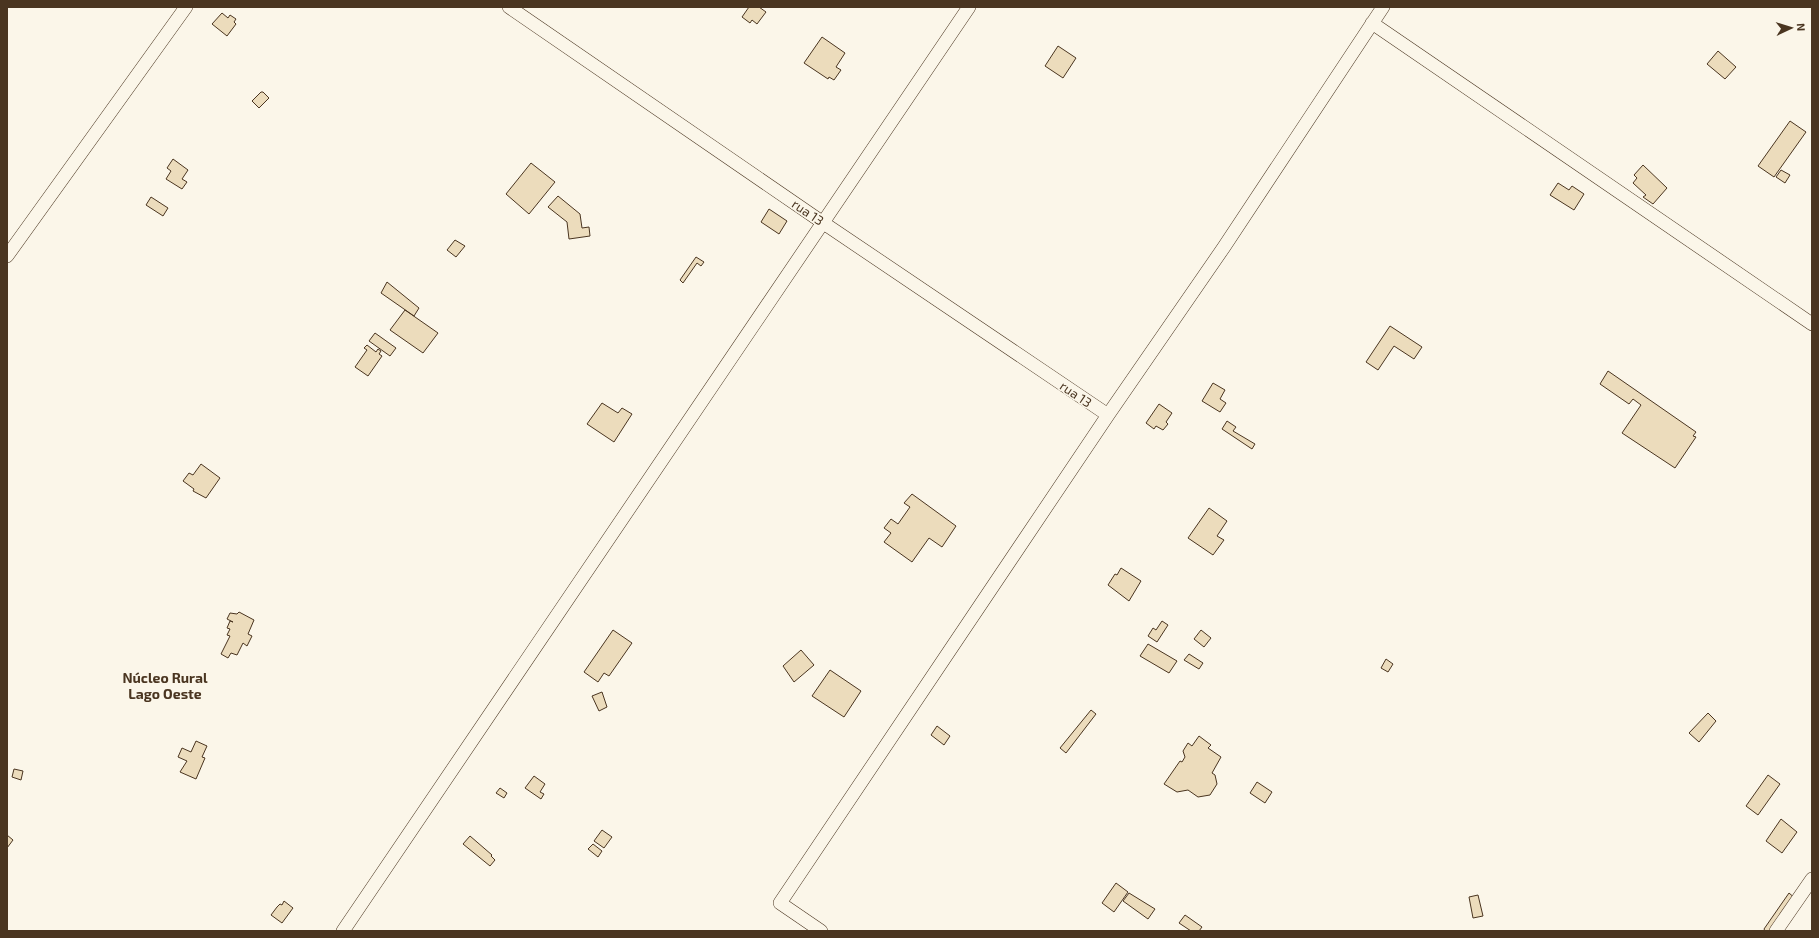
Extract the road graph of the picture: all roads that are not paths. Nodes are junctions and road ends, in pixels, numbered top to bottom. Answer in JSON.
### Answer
{"nodes":[{"id":1,"x":186,"y":7,"type":"edge"},
{"id":2,"x":510,"y":7,"type":"edge"},
{"id":3,"x":969,"y":7,"type":"edge"},
{"id":4,"x":1383,"y":7,"type":"edge"},
{"id":5,"x":1372,"y":23,"type":"junction"},
{"id":6,"x":822,"y":222,"type":"junction"},
{"id":7,"x":7,"y":256,"type":"edge"},
{"id":8,"x":1812,"y":324,"type":"edge"},
{"id":9,"x":1108,"y":415,"type":"junction"},
{"id":10,"x":1812,"y":879,"type":"edge"},
{"id":11,"x":342,"y":931,"type":"edge"},
{"id":12,"x":820,"y":931,"type":"edge"},
{"id":13,"x":1776,"y":931,"type":"edge"}],
"edges":[{"from":1,"to":7,"type":"street"},
{"from":2,"to":6,"type":"street","name":"rua 13"},
{"from":3,"to":6,"type":"street"},
{"from":4,"to":5,"type":"street"},
{"from":5,"to":8,"type":"street"},
{"from":5,"to":9,"type":"street"},
{"from":6,"to":9,"type":"street","name":"rua 13"},
{"from":6,"to":11,"type":"street"},
{"from":9,"to":12,"type":"street"},
{"from":10,"to":13,"type":"street"}]}
